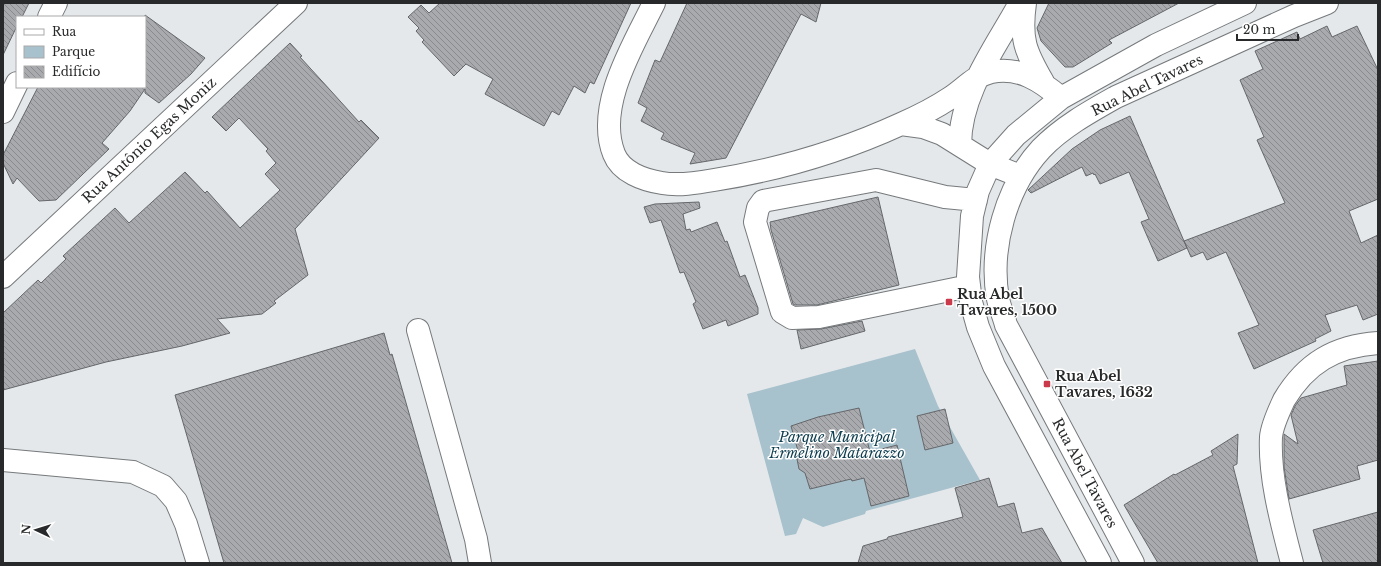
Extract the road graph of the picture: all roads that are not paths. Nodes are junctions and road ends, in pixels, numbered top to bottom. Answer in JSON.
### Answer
{"nodes":[{"id":1,"x":56,"y":3,"type":"edge"},
{"id":2,"x":296,"y":3,"type":"edge"},
{"id":3,"x":654,"y":3,"type":"edge"},
{"id":4,"x":1020,"y":3,"type":"edge"},
{"id":5,"x":1025,"y":3,"type":"edge"},
{"id":6,"x":1245,"y":3,"type":"edge"},
{"id":7,"x":1327,"y":3,"type":"edge"},
{"id":8,"x":50,"y":16,"type":"edge"},
{"id":9,"x":979,"y":75,"type":"junction"},
{"id":10,"x":1043,"y":82,"type":"junction"},
{"id":11,"x":16,"y":84,"type":"edge"},
{"id":12,"x":1061,"y":98,"type":"junction"},
{"id":13,"x":3,"y":112,"type":"edge"},
{"id":14,"x":901,"y":124,"type":"junction"},
{"id":15,"x":960,"y":145,"type":"junction"},
{"id":16,"x":990,"y":164,"type":"junction"},
{"id":17,"x":1020,"y":176,"type":"junction"},
{"id":18,"x":976,"y":200,"type":"junction"},
{"id":19,"x":12,"y":258,"type":"edge"},
{"id":20,"x":3,"y":277,"type":"edge"},
{"id":21,"x":969,"y":286,"type":"junction"},
{"id":22,"x":418,"y":330,"type":"dead end"},
{"id":23,"x":1378,"y":344,"type":"edge"},
{"id":24,"x":3,"y":460,"type":"edge"},
{"id":25,"x":198,"y":563,"type":"edge"},
{"id":26,"x":480,"y":563,"type":"edge"},
{"id":27,"x":1100,"y":563,"type":"edge"},
{"id":28,"x":1133,"y":563,"type":"edge"},
{"id":29,"x":1292,"y":563,"type":"edge"}],
"edges":[{"from":1,"to":8,"type":"street"},
{"from":2,"to":19,"type":"street","name":"Rua Antônio Egas Moniz"},
{"from":3,"to":14,"type":"street"},
{"from":4,"to":9,"type":"street"},
{"from":5,"to":10,"type":"street"},
{"from":6,"to":12,"type":"street","name":"Rua Abel Tavares"},
{"from":7,"to":17,"type":"street","name":"Rua Abel Tavares"},
{"from":9,"to":10,"type":"street"},
{"from":9,"to":14,"type":"street"},
{"from":9,"to":15,"type":"street"},
{"from":10,"to":12,"type":"street"},
{"from":11,"to":13,"type":"street"},
{"from":12,"to":16,"type":"street","name":"Rua Abel Tavares"},
{"from":14,"to":15,"type":"street"},
{"from":15,"to":16,"type":"street"},
{"from":16,"to":17,"type":"street"},
{"from":16,"to":18,"type":"street","name":"Rua Abel Tavares"},
{"from":17,"to":28,"type":"street","name":"Rua Abel Tavares"},
{"from":18,"to":21,"type":"street","name":"Rua Abel Tavares"},
{"from":18,"to":21,"type":"street"},
{"from":19,"to":20,"type":"street","name":"Rua Antônio Egas Moniz"},
{"from":21,"to":27,"type":"street","name":"Rua Abel Tavares"},
{"from":22,"to":26,"type":"street"},
{"from":23,"to":29,"type":"street"},
{"from":24,"to":25,"type":"street"}]}
